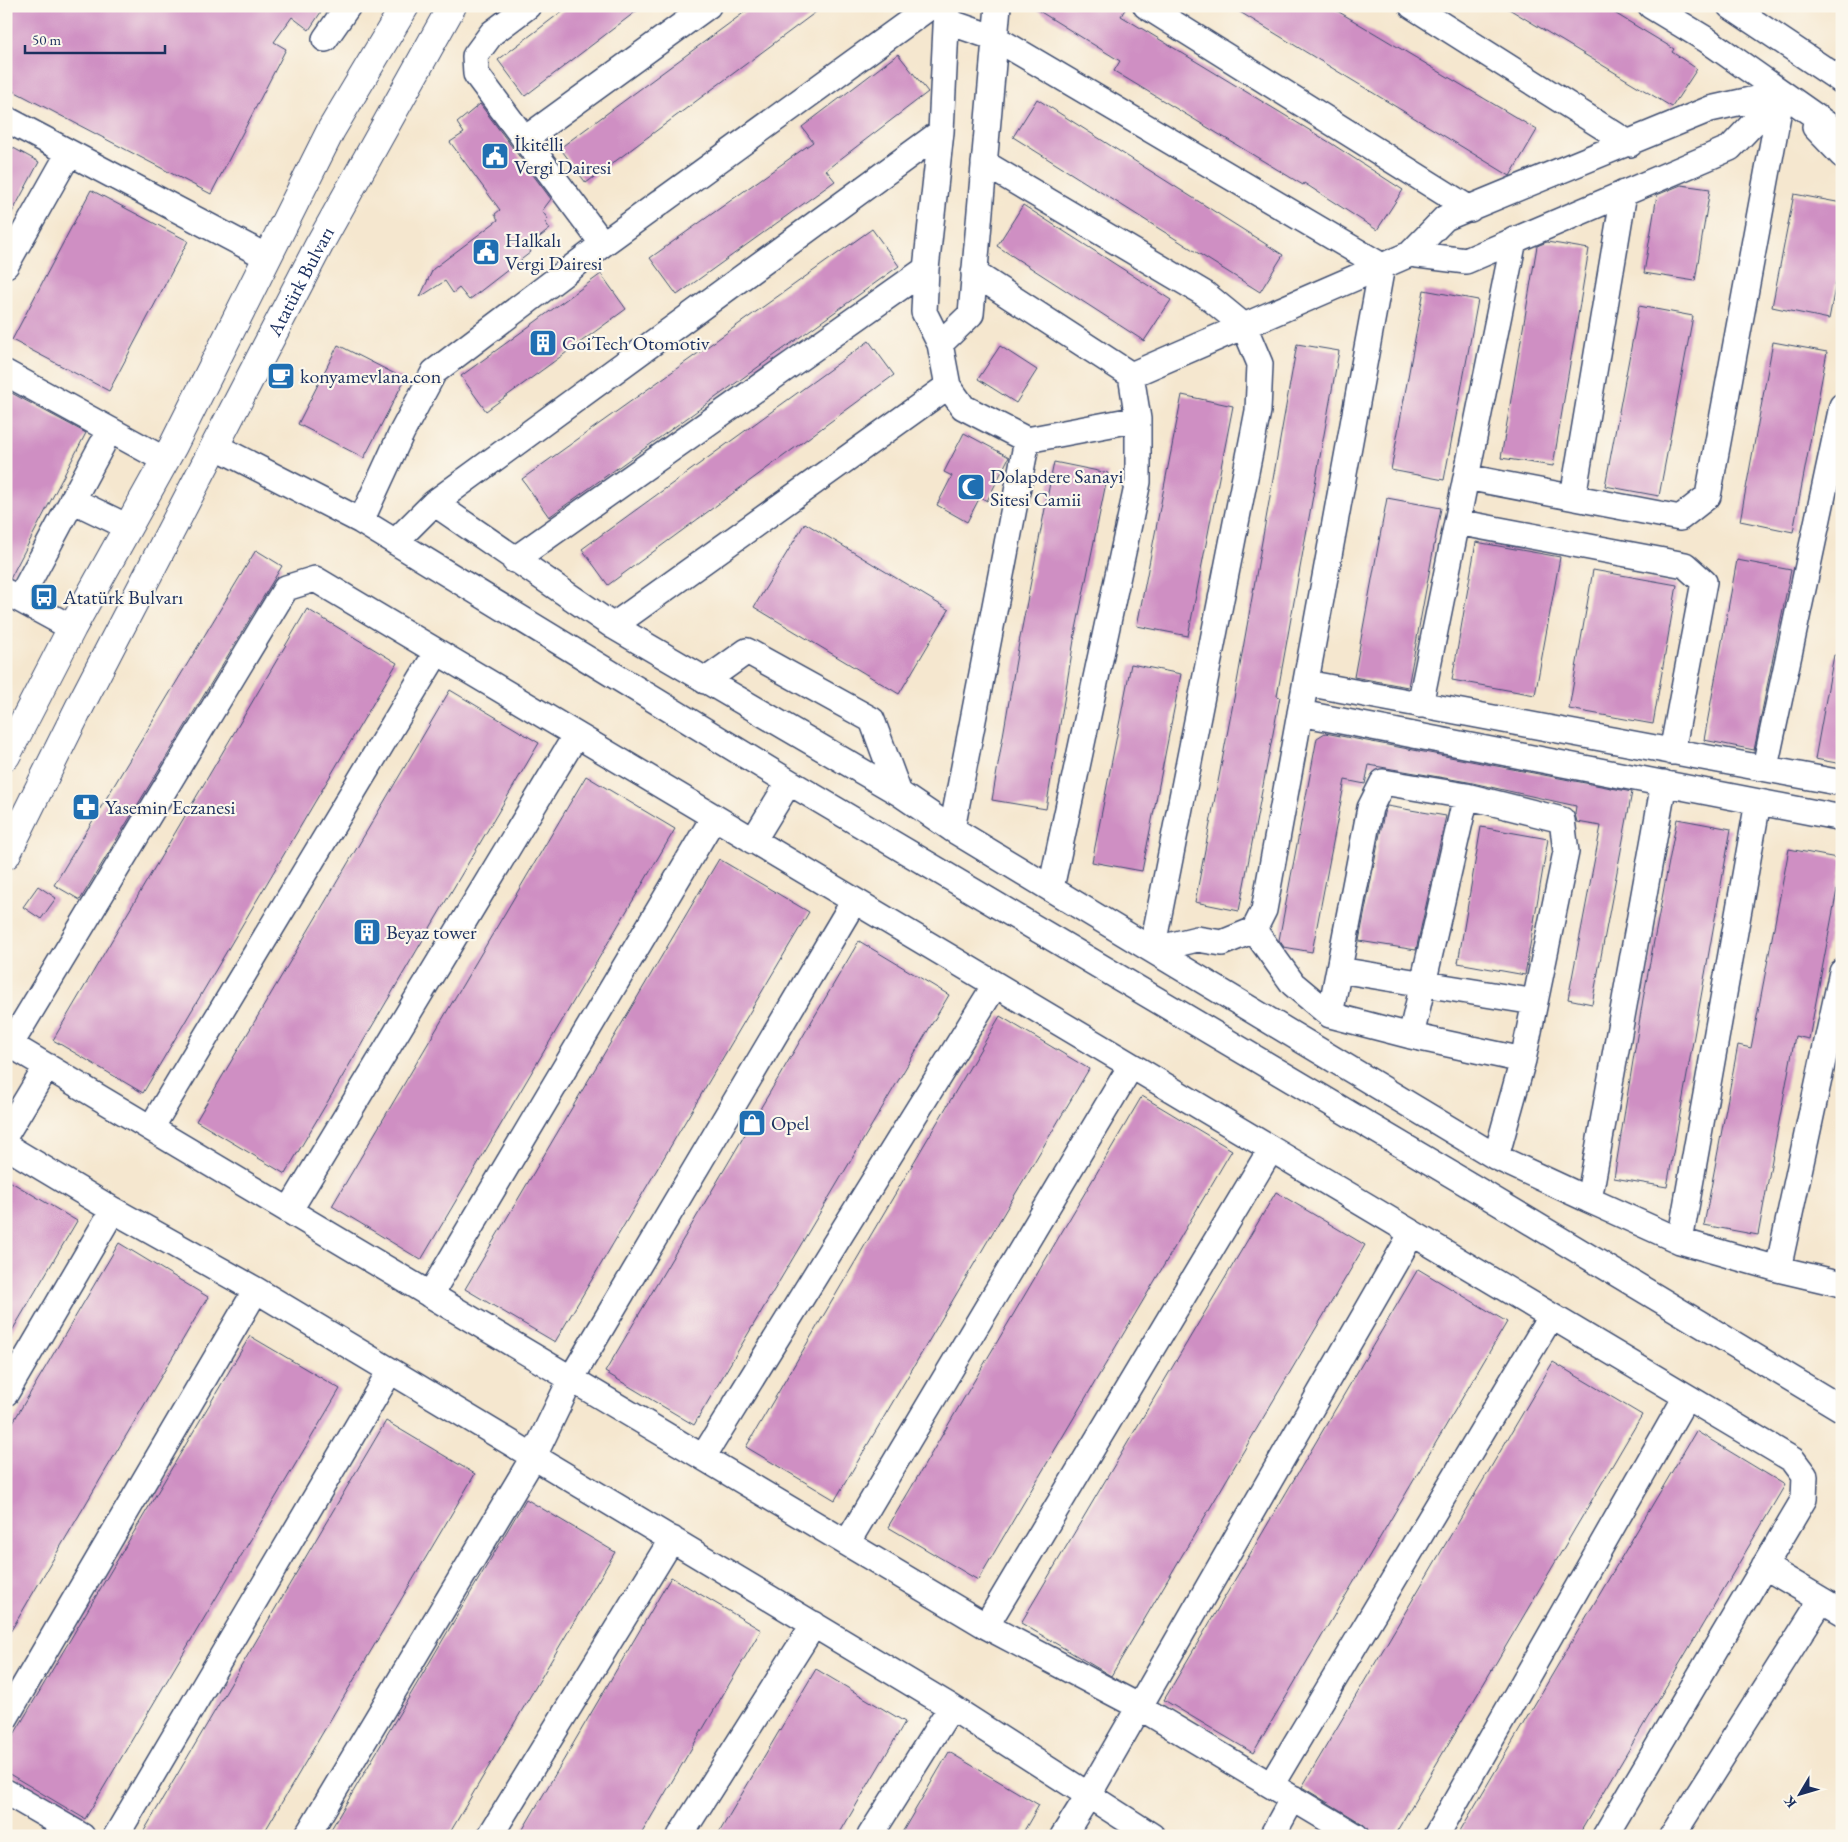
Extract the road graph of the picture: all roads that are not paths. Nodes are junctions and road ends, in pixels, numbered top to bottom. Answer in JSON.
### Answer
{"nodes":[{"id":1,"x":348,"y":6,"type":"edge"},
{"id":2,"x":405,"y":6,"type":"edge"},
{"id":3,"x":452,"y":6,"type":"edge"},
{"id":4,"x":528,"y":6,"type":"edge"},
{"id":5,"x":708,"y":6,"type":"edge"},
{"id":6,"x":998,"y":6,"type":"edge"},
{"id":7,"x":1146,"y":6,"type":"edge"},
{"id":8,"x":1412,"y":6,"type":"edge"},
{"id":9,"x":1651,"y":6,"type":"edge"},
{"id":10,"x":1730,"y":6,"type":"edge"},
{"id":11,"x":941,"y":11,"type":"edge"},
{"id":12,"x":995,"y":38,"type":"junction"},
{"id":13,"x":325,"y":39,"type":"dead end"},
{"id":14,"x":1842,"y":80,"type":"edge"},
{"id":15,"x":1782,"y":93,"type":"junction"},
{"id":16,"x":6,"y":119,"type":"edge"},
{"id":17,"x":941,"y":132,"type":"junction"},
{"id":18,"x":1842,"y":135,"type":"edge"},
{"id":19,"x":525,"y":139,"type":"junction"},
{"id":20,"x":1630,"y":144,"type":"junction"},
{"id":21,"x":69,"y":152,"type":"junction"},
{"id":22,"x":1842,"y":155,"type":"edge"},
{"id":23,"x":984,"y":163,"type":"junction"},
{"id":24,"x":1624,"y":193,"type":"junction"},
{"id":25,"x":1470,"y":209,"type":"junction"},
{"id":26,"x":1514,"y":240,"type":"junction"},
{"id":27,"x":602,"y":244,"type":"junction"},
{"id":28,"x":1410,"y":254,"type":"junction"},
{"id":29,"x":267,"y":257,"type":"junction"},
{"id":30,"x":6,"y":265,"type":"edge"},
{"id":31,"x":1382,"y":266,"type":"junction"},
{"id":32,"x":926,"y":270,"type":"junction"},
{"id":33,"x":974,"y":273,"type":"junction"},
{"id":34,"x":1244,"y":326,"type":"junction"},
{"id":35,"x":940,"y":344,"type":"junction"},
{"id":36,"x":6,"y":374,"type":"edge"},
{"id":37,"x":1130,"y":375,"type":"junction"},
{"id":38,"x":948,"y":386,"type":"junction"},
{"id":39,"x":1842,"y":406,"type":"edge"},
{"id":40,"x":1138,"y":419,"type":"junction"},
{"id":41,"x":1028,"y":440,"type":"junction"},
{"id":42,"x":102,"y":445,"type":"dead end"},
{"id":43,"x":215,"y":446,"type":"junction"},
{"id":44,"x":165,"y":460,"type":"junction"},
{"id":45,"x":1466,"y":477,"type":"junction"},
{"id":46,"x":1572,"y":497,"type":"junction"},
{"id":47,"x":72,"y":500,"type":"junction"},
{"id":48,"x":434,"y":504,"type":"junction"},
{"id":49,"x":361,"y":521,"type":"junction"},
{"id":50,"x":1457,"y":522,"type":"junction"},
{"id":51,"x":128,"y":527,"type":"junction"},
{"id":52,"x":395,"y":542,"type":"junction"},
{"id":53,"x":514,"y":560,"type":"junction"},
{"id":54,"x":16,"y":590,"type":"edge"},
{"id":55,"x":613,"y":626,"type":"junction"},
{"id":56,"x":72,"y":628,"type":"junction"},
{"id":57,"x":437,"y":652,"type":"junction"},
{"id":58,"x":705,"y":682,"type":"junction"},
{"id":59,"x":1306,"y":683,"type":"junction"},
{"id":60,"x":1420,"y":705,"type":"junction"},
{"id":61,"x":1300,"y":713,"type":"junction"},
{"id":62,"x":576,"y":735,"type":"junction"},
{"id":63,"x":1672,"y":752,"type":"junction"},
{"id":64,"x":6,"y":756,"type":"edge"},
{"id":65,"x":1765,"y":767,"type":"junction"},
{"id":66,"x":789,"y":782,"type":"junction"},
{"id":67,"x":1842,"y":783,"type":"edge"},
{"id":68,"x":1664,"y":784,"type":"junction"},
{"id":69,"x":899,"y":793,"type":"junction"},
{"id":70,"x":1466,"y":796,"type":"junction"},
{"id":71,"x":1758,"y":802,"type":"junction"},
{"id":72,"x":714,"y":817,"type":"junction"},
{"id":73,"x":1842,"y":818,"type":"edge"},
{"id":74,"x":952,"y":829,"type":"junction"},
{"id":75,"x":753,"y":841,"type":"junction"},
{"id":76,"x":6,"y":855,"type":"edge"},
{"id":77,"x":1051,"y":888,"type":"junction"},
{"id":78,"x":854,"y":901,"type":"junction"},
{"id":79,"x":1254,"y":930,"type":"junction"},
{"id":80,"x":1152,"y":950,"type":"junction"},
{"id":81,"x":1339,"y":970,"type":"junction"},
{"id":82,"x":1842,"y":972,"type":"edge"},
{"id":83,"x":1423,"y":984,"type":"junction"},
{"id":84,"x":996,"y":985,"type":"junction"},
{"id":85,"x":1535,"y":1002,"type":"junction"},
{"id":86,"x":1330,"y":1015,"type":"junction"},
{"id":87,"x":1411,"y":1036,"type":"junction"},
{"id":88,"x":8,"y":1044,"type":"edge"},
{"id":89,"x":1523,"y":1060,"type":"junction"},
{"id":90,"x":47,"y":1066,"type":"junction"},
{"id":91,"x":1131,"y":1066,"type":"junction"},
{"id":92,"x":151,"y":1128,"type":"junction"},
{"id":93,"x":6,"y":1134,"type":"edge"},
{"id":94,"x":6,"y":1146,"type":"edge"},
{"id":95,"x":1271,"y":1149,"type":"junction"},
{"id":96,"x":1496,"y":1157,"type":"junction"},
{"id":97,"x":1589,"y":1200,"type":"junction"},
{"id":98,"x":112,"y":1210,"type":"junction"},
{"id":99,"x":289,"y":1211,"type":"junction"},
{"id":100,"x":1412,"y":1233,"type":"junction"},
{"id":101,"x":1680,"y":1241,"type":"junction"},
{"id":102,"x":1778,"y":1269,"type":"junction"},
{"id":103,"x":1842,"y":1284,"type":"edge"},
{"id":104,"x":256,"y":1290,"type":"junction"},
{"id":105,"x":430,"y":1295,"type":"junction"},
{"id":106,"x":1552,"y":1316,"type":"junction"},
{"id":107,"x":390,"y":1371,"type":"junction"},
{"id":108,"x":571,"y":1379,"type":"junction"},
{"id":109,"x":6,"y":1393,"type":"edge"},
{"id":110,"x":1686,"y":1397,"type":"junction"},
{"id":111,"x":1842,"y":1409,"type":"edge"},
{"id":112,"x":534,"y":1456,"type":"junction"},
{"id":113,"x":702,"y":1457,"type":"junction"},
{"id":114,"x":672,"y":1539,"type":"junction"},
{"id":115,"x":847,"y":1543,"type":"junction"},
{"id":116,"x":1764,"y":1566,"type":"junction"},
{"id":117,"x":1832,"y":1606,"type":"edge"},
{"id":118,"x":814,"y":1624,"type":"junction"},
{"id":119,"x":986,"y":1626,"type":"junction"},
{"id":120,"x":951,"y":1706,"type":"junction"},
{"id":121,"x":1138,"y":1706,"type":"junction"},
{"id":122,"x":6,"y":1717,"type":"edge"},
{"id":123,"x":1271,"y":1785,"type":"junction"},
{"id":124,"x":6,"y":1792,"type":"edge"},
{"id":125,"x":1088,"y":1796,"type":"junction"},
{"id":126,"x":1293,"y":1798,"type":"junction"},
{"id":127,"x":1340,"y":1832,"type":"edge"},
{"id":128,"x":82,"y":1836,"type":"edge"},
{"id":129,"x":116,"y":1836,"type":"edge"},
{"id":130,"x":307,"y":1836,"type":"edge"},
{"id":131,"x":490,"y":1836,"type":"edge"},
{"id":132,"x":680,"y":1836,"type":"edge"},
{"id":133,"x":870,"y":1836,"type":"edge"},
{"id":134,"x":1063,"y":1836,"type":"edge"},
{"id":135,"x":1152,"y":1836,"type":"edge"},
{"id":136,"x":1272,"y":1836,"type":"edge"},
{"id":137,"x":1436,"y":1836,"type":"edge"},
{"id":138,"x":1605,"y":1836,"type":"edge"},
{"id":139,"x":1672,"y":1836,"type":"edge"}],
"edges":[{"from":1,"to":13,"type":"street"},
{"from":2,"to":29,"type":"main road","name":"Atatürk Bulvarı"},
{"from":3,"to":43,"type":"main road","name":"Atatürk Bulvarı"},
{"from":4,"to":19,"type":"street"},
{"from":5,"to":19,"type":"street"},
{"from":6,"to":12,"type":"street"},
{"from":7,"to":25,"type":"street"},
{"from":8,"to":20,"type":"street"},
{"from":9,"to":15,"type":"street"},
{"from":10,"to":14,"type":"street"},
{"from":11,"to":12,"type":"street"},
{"from":11,"to":17,"type":"street"},
{"from":11,"to":27,"type":"street"},
{"from":12,"to":23,"type":"street"},
{"from":12,"to":31,"type":"street"},
{"from":15,"to":18,"type":"street"},
{"from":15,"to":20,"type":"street"},
{"from":15,"to":22,"type":"street"},
{"from":15,"to":24,"type":"street"},
{"from":15,"to":46,"type":"street"},
{"from":16,"to":21,"type":"street"},
{"from":17,"to":32,"type":"street"},
{"from":17,"to":48,"type":"street"},
{"from":19,"to":27,"type":"street"},
{"from":20,"to":25,"type":"street"},
{"from":21,"to":29,"type":"street"},
{"from":21,"to":30,"type":"street"},
{"from":23,"to":33,"type":"street"},
{"from":23,"to":34,"type":"street"},
{"from":24,"to":26,"type":"street"},
{"from":24,"to":46,"type":"street"},
{"from":25,"to":28,"type":"street"},
{"from":26,"to":28,"type":"street"},
{"from":26,"to":45,"type":"street"},
{"from":27,"to":49,"type":"street"},
{"from":28,"to":31,"type":"street"},
{"from":29,"to":44,"type":"main road","name":"Atatürk Bulvarı"},
{"from":31,"to":34,"type":"street"},
{"from":31,"to":59,"type":"street"},
{"from":32,"to":35,"type":"street"},
{"from":32,"to":53,"type":"street"},
{"from":33,"to":35,"type":"street"},
{"from":33,"to":37,"type":"street"},
{"from":34,"to":37,"type":"street"},
{"from":34,"to":80,"type":"street"},
{"from":35,"to":38,"type":"street"},
{"from":36,"to":44,"type":"street"},
{"from":37,"to":40,"type":"street"},
{"from":38,"to":41,"type":"street"},
{"from":38,"to":55,"type":"street"},
{"from":39,"to":65,"type":"street"},
{"from":40,"to":41,"type":"street"},
{"from":40,"to":77,"type":"street"},
{"from":41,"to":74,"type":"street"},
{"from":42,"to":47,"type":"street"},
{"from":43,"to":49,"type":"street"},
{"from":43,"to":76,"type":"main road","name":"Atatürk Bulvarı"},
{"from":44,"to":51,"type":"main road","name":"Atatürk Bulvarı"},
{"from":45,"to":46,"type":"street"},
{"from":45,"to":50,"type":"street"},
{"from":47,"to":51,"type":"street"},
{"from":47,"to":54,"type":"street"},
{"from":48,"to":52,"type":"street"},
{"from":48,"to":53,"type":"street"},
{"from":49,"to":52,"type":"street"},
{"from":50,"to":60,"type":"street"},
{"from":50,"to":63,"type":"street"},
{"from":51,"to":56,"type":"main road","name":"Atatürk Bulvarı"},
{"from":52,"to":66,"type":"street"},
{"from":53,"to":55,"type":"street"},
{"from":54,"to":56,"type":"street"},
{"from":55,"to":58,"type":"street"},
{"from":56,"to":64,"type":"main road","name":"Atatürk Bulvarı"},
{"from":57,"to":62,"type":"street"},
{"from":57,"to":88,"type":"street"},
{"from":57,"to":92,"type":"street"},
{"from":58,"to":69,"type":"street"},
{"from":58,"to":69,"type":"street"},
{"from":59,"to":60,"type":"street"},
{"from":59,"to":61,"type":"street"},
{"from":60,"to":63,"type":"street"},
{"from":61,"to":68,"type":"street"},
{"from":61,"to":79,"type":"street"},
{"from":62,"to":72,"type":"street"},
{"from":62,"to":99,"type":"street"},
{"from":63,"to":65,"type":"street"},
{"from":65,"to":67,"type":"street"},
{"from":66,"to":75,"type":"street"},
{"from":66,"to":111,"type":"street"},
{"from":68,"to":71,"type":"street"},
{"from":68,"to":97,"type":"street"},
{"from":69,"to":74,"type":"street"},
{"from":70,"to":81,"type":"street"},
{"from":70,"to":83,"type":"street"},
{"from":70,"to":85,"type":"street"},
{"from":71,"to":73,"type":"street"},
{"from":71,"to":101,"type":"street"},
{"from":72,"to":75,"type":"street"},
{"from":72,"to":105,"type":"street"},
{"from":74,"to":77,"type":"street"},
{"from":75,"to":78,"type":"street"},
{"from":77,"to":80,"type":"street"},
{"from":78,"to":84,"type":"street"},
{"from":78,"to":108,"type":"street"},
{"from":79,"to":80,"type":"street"},
{"from":79,"to":86,"type":"street"},
{"from":80,"to":96,"type":"street"},
{"from":81,"to":83,"type":"street"},
{"from":81,"to":86,"type":"street"},
{"from":82,"to":102,"type":"street"},
{"from":83,"to":85,"type":"street"},
{"from":83,"to":87,"type":"street"},
{"from":84,"to":91,"type":"street"},
{"from":84,"to":113,"type":"street"},
{"from":85,"to":89,"type":"street"},
{"from":86,"to":87,"type":"street"},
{"from":87,"to":89,"type":"street"},
{"from":88,"to":90,"type":"street"},
{"from":89,"to":96,"type":"street"},
{"from":90,"to":92,"type":"street"},
{"from":90,"to":93,"type":"street"},
{"from":91,"to":95,"type":"street"},
{"from":91,"to":115,"type":"street"},
{"from":92,"to":99,"type":"street"},
{"from":94,"to":98,"type":"street"},
{"from":95,"to":100,"type":"street"},
{"from":95,"to":119,"type":"street"},
{"from":96,"to":97,"type":"street"},
{"from":97,"to":101,"type":"street"},
{"from":98,"to":104,"type":"street"},
{"from":98,"to":109,"type":"street"},
{"from":99,"to":105,"type":"street"},
{"from":100,"to":106,"type":"street"},
{"from":100,"to":121,"type":"street"},
{"from":101,"to":102,"type":"street"},
{"from":102,"to":103,"type":"street"},
{"from":104,"to":107,"type":"street"},
{"from":104,"to":122,"type":"street"},
{"from":105,"to":108,"type":"street"},
{"from":106,"to":110,"type":"street"},
{"from":106,"to":123,"type":"street"},
{"from":107,"to":112,"type":"street"},
{"from":107,"to":129,"type":"street"},
{"from":108,"to":112,"type":"street"},
{"from":108,"to":113,"type":"street"},
{"from":110,"to":116,"type":"street"},
{"from":110,"to":137,"type":"street"},
{"from":112,"to":114,"type":"street"},
{"from":112,"to":130,"type":"street"},
{"from":113,"to":115,"type":"street"},
{"from":114,"to":118,"type":"street"},
{"from":114,"to":131,"type":"street"},
{"from":115,"to":119,"type":"street"},
{"from":116,"to":117,"type":"street"},
{"from":116,"to":138,"type":"street"},
{"from":117,"to":139,"type":"street"},
{"from":118,"to":120,"type":"street"},
{"from":118,"to":132,"type":"street"},
{"from":119,"to":121,"type":"street"},
{"from":120,"to":125,"type":"street"},
{"from":120,"to":133,"type":"street"},
{"from":121,"to":123,"type":"street"},
{"from":121,"to":125,"type":"street"},
{"from":123,"to":126,"type":"street"},
{"from":124,"to":128,"type":"street"},
{"from":125,"to":134,"type":"street"},
{"from":125,"to":135,"type":"street"},
{"from":126,"to":127,"type":"street"},
{"from":126,"to":136,"type":"street"}]}
